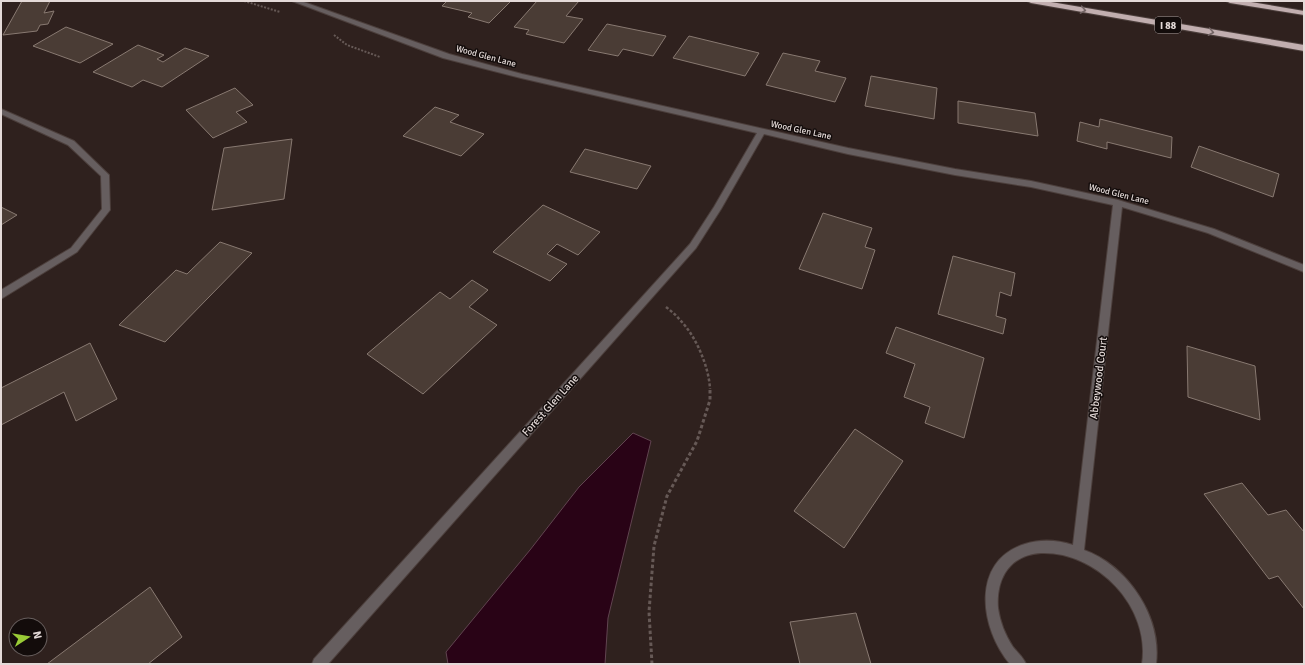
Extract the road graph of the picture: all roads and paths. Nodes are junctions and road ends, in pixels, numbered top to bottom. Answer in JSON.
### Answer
{"nodes":[{"id":1,"x":295,"y":1,"type":"edge"},
{"id":2,"x":1031,"y":1,"type":"edge"},
{"id":3,"x":1230,"y":1,"type":"edge"},
{"id":4,"x":1304,"y":13,"type":"edge"},
{"id":5,"x":1304,"y":48,"type":"edge"},
{"id":6,"x":1,"y":111,"type":"edge"},
{"id":7,"x":761,"y":132,"type":"junction"},
{"id":8,"x":1118,"y":203,"type":"junction"},
{"id":9,"x":1304,"y":269,"type":"edge"},
{"id":10,"x":651,"y":293,"type":"junction"},
{"id":11,"x":1,"y":295,"type":"edge"},
{"id":12,"x":1078,"y":553,"type":"junction"},
{"id":13,"x":319,"y":664,"type":"edge"},
{"id":14,"x":652,"y":664,"type":"edge"},
{"id":15,"x":1019,"y":664,"type":"edge"},
{"id":16,"x":1149,"y":664,"type":"edge"}],
"edges":[{"from":1,"to":7,"type":"street","name":"Wood Glen Lane"},
{"from":2,"to":5,"type":"highway","number":"I 88","one_way":true},
{"from":3,"to":4,"type":"highway"},
{"from":6,"to":11,"type":"street"},
{"from":7,"to":8,"type":"street","name":"Wood Glen Lane"},
{"from":7,"to":10,"type":"street","name":"Forest Glen Lane"},
{"from":8,"to":9,"type":"street","name":"Wood Glen Lane"},
{"from":8,"to":12,"type":"street","name":"Abbeywood Court"},
{"from":10,"to":13,"type":"street","name":"Forest Glen Lane"},
{"from":10,"to":14,"type":"path"},
{"from":12,"to":15,"type":"street"},
{"from":12,"to":16,"type":"street"}]}
